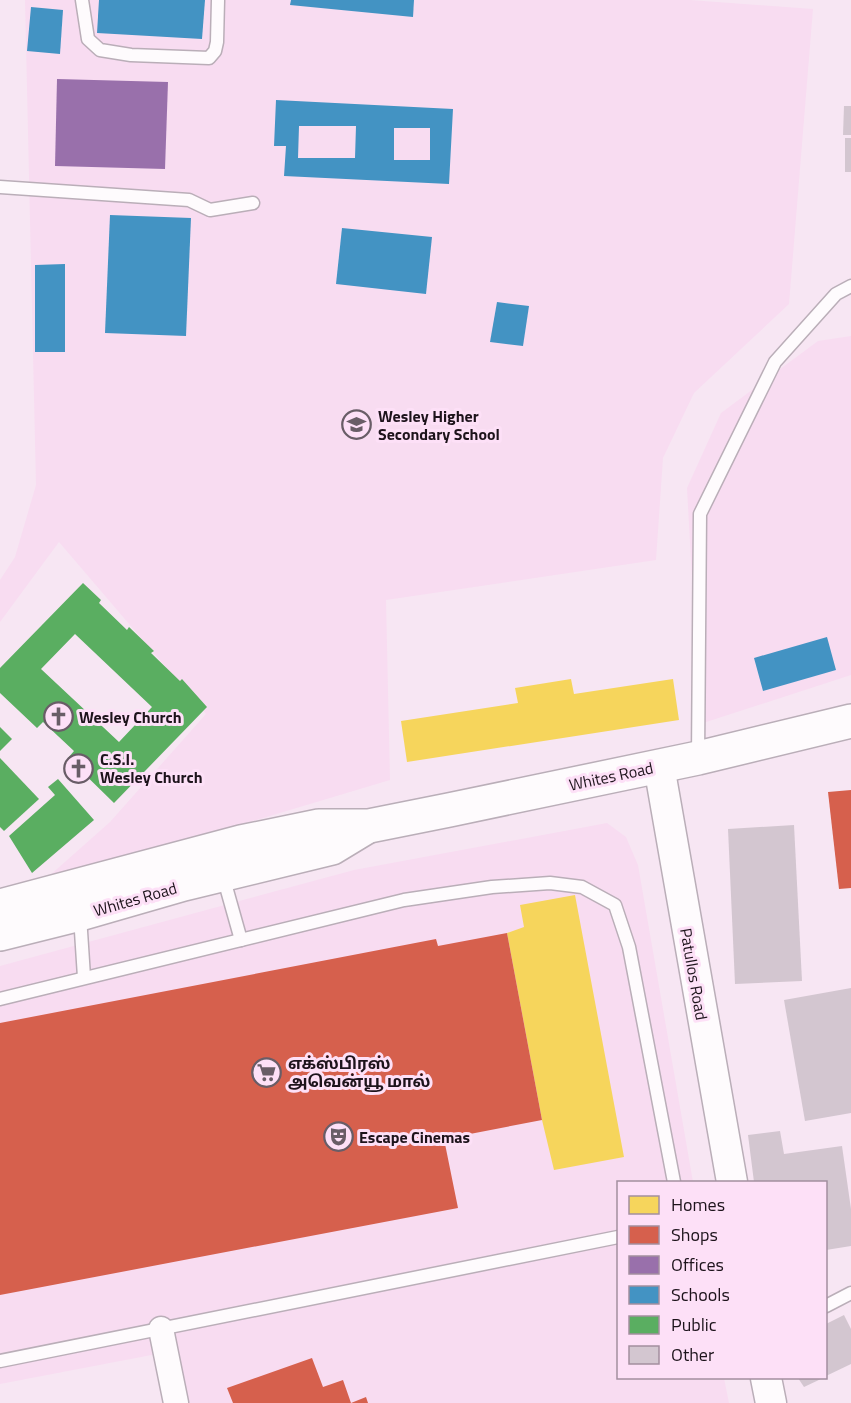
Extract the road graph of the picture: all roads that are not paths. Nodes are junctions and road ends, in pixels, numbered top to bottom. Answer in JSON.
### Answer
{"nodes":[{"id":1,"x":82,"y":0,"type":"edge"},
{"id":2,"x":218,"y":0,"type":"edge"},
{"id":3,"x":0,"y":187,"type":"edge"},
{"id":4,"x":253,"y":203,"type":"dead end"},
{"id":5,"x":851,"y":286,"type":"edge"},
{"id":6,"x":851,"y":721,"type":"edge"},
{"id":7,"x":698,"y":759,"type":"junction"},
{"id":8,"x":659,"y":766,"type":"junction"},
{"id":9,"x":369,"y":826,"type":"junction"},
{"id":10,"x":223,"y":876,"type":"junction"},
{"id":11,"x":0,"y":906,"type":"edge"},
{"id":12,"x":80,"y":914,"type":"junction"},
{"id":13,"x":0,"y":934,"type":"edge"},
{"id":14,"x":241,"y":940,"type":"junction"},
{"id":15,"x":84,"y":978,"type":"junction"},
{"id":16,"x":0,"y":999,"type":"edge"},
{"id":17,"x":674,"y":1181,"type":"edge"},
{"id":18,"x":732,"y":1181,"type":"edge"},
{"id":19,"x":617,"y":1237,"type":"edge"},
{"id":20,"x":851,"y":1293,"type":"edge"},
{"id":21,"x":827,"y":1305,"type":"edge"},
{"id":22,"x":161,"y":1329,"type":"junction"},
{"id":23,"x":0,"y":1361,"type":"edge"},
{"id":24,"x":766,"y":1379,"type":"edge"},
{"id":25,"x":176,"y":1403,"type":"edge"},
{"id":26,"x":771,"y":1403,"type":"edge"}],
"edges":[{"from":1,"to":2,"type":"lane"},
{"from":3,"to":4,"type":"lane"},
{"from":5,"to":7,"type":"lane"},
{"from":6,"to":7,"type":"main road","name":"Whites Road"},
{"from":7,"to":8,"type":"main road","name":"Whites Road"},
{"from":8,"to":9,"type":"main road","name":"Whites Road"},
{"from":8,"to":18,"type":"street","name":"Patullos Road"},
{"from":9,"to":10,"type":"main road","name":"Whites Road"},
{"from":9,"to":11,"type":"main road","name":"Whites Road"},
{"from":10,"to":12,"type":"main road","name":"Whites Road"},
{"from":10,"to":14,"type":"lane"},
{"from":12,"to":13,"type":"main road","name":"Whites Road"},
{"from":12,"to":15,"type":"lane"},
{"from":14,"to":15,"type":"lane"},
{"from":14,"to":17,"type":"lane"},
{"from":15,"to":16,"type":"lane"},
{"from":19,"to":22,"type":"lane"},
{"from":20,"to":21,"type":"lane"},
{"from":22,"to":23,"type":"lane"},
{"from":22,"to":25,"type":"street"},
{"from":24,"to":26,"type":"street"}]}
